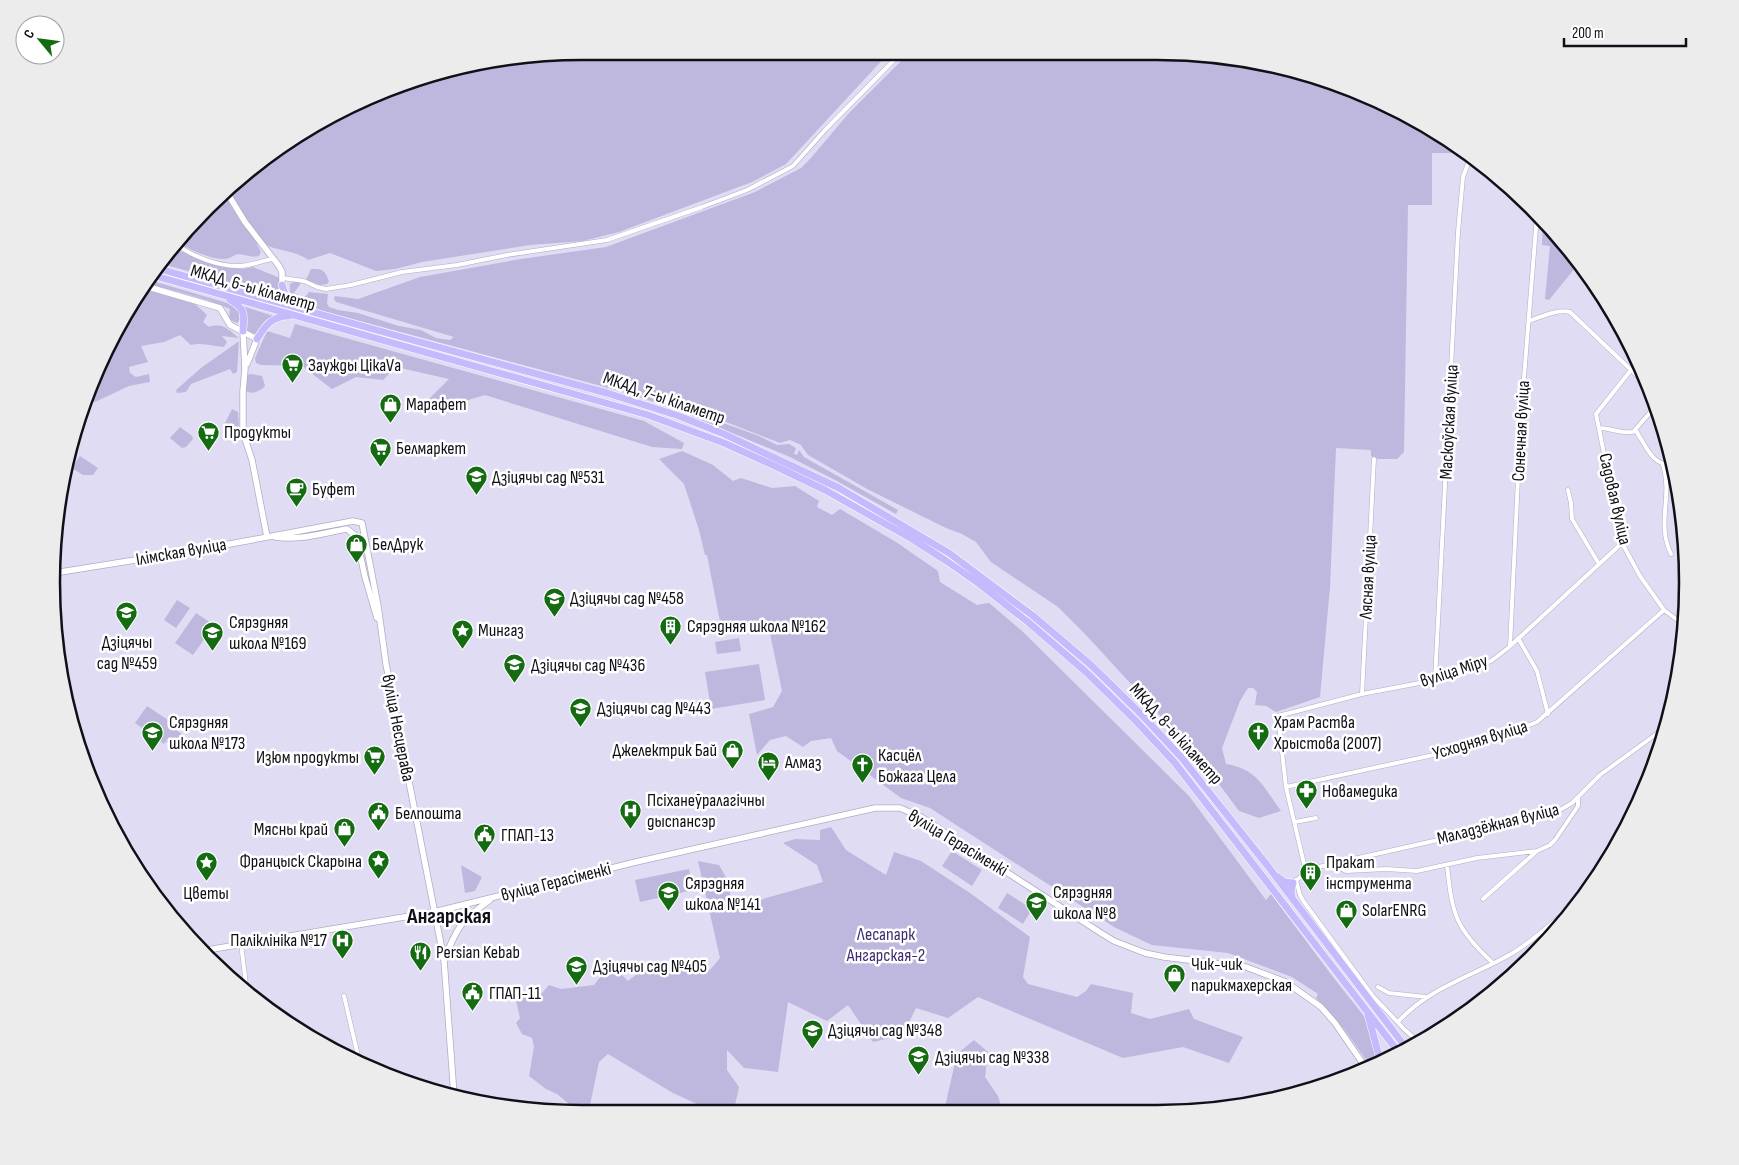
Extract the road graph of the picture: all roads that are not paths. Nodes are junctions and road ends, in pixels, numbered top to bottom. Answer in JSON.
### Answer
{"nodes":[{"id":1,"x":894,"y":60,"type":"edge"},
{"id":2,"x":1468,"y":163,"type":"edge"},
{"id":3,"x":230,"y":198,"type":"edge"},
{"id":4,"x":1536,"y":224,"type":"edge"},
{"id":5,"x":181,"y":248,"type":"edge"},
{"id":6,"x":272,"y":259,"type":"junction"},
{"id":7,"x":164,"y":270,"type":"edge"},
{"id":8,"x":159,"y":277,"type":"edge"},
{"id":9,"x":282,"y":282,"type":"junction"},
{"id":10,"x":151,"y":288,"type":"edge"},
{"id":11,"x":221,"y":294,"type":"junction"},
{"id":12,"x":262,"y":298,"type":"junction"},
{"id":13,"x":302,"y":310,"type":"junction"},
{"id":14,"x":296,"y":316,"type":"junction"},
{"id":15,"x":1529,"y":320,"type":"junction"},
{"id":16,"x":348,"y":322,"type":"joint"},
{"id":17,"x":345,"y":330,"type":"joint"},
{"id":18,"x":243,"y":331,"type":"junction"},
{"id":19,"x":257,"y":339,"type":"junction"},
{"id":20,"x":245,"y":369,"type":"junction"},
{"id":21,"x":1631,"y":370,"type":"junction"},
{"id":22,"x":1635,"y":374,"type":"edge"},
{"id":23,"x":1650,"y":413,"type":"edge"},
{"id":24,"x":1599,"y":428,"type":"junction"},
{"id":25,"x":1636,"y":431,"type":"junction"},
{"id":26,"x":1374,"y":459,"type":"dead end"},
{"id":27,"x":1663,"y":465,"type":"joint"},
{"id":28,"x":1568,"y":490,"type":"dead end"},
{"id":29,"x":308,"y":528,"type":"junction"},
{"id":30,"x":364,"y":535,"type":"junction"},
{"id":31,"x":310,"y":536,"type":"junction"},
{"id":32,"x":356,"y":536,"type":"junction"},
{"id":33,"x":270,"y":537,"type":"junction"},
{"id":34,"x":1622,"y":543,"type":"junction"},
{"id":35,"x":1671,"y":554,"type":"dead end"},
{"id":36,"x":947,"y":556,"type":"junction"},
{"id":37,"x":1599,"y":564,"type":"junction"},
{"id":38,"x":60,"y":572,"type":"edge"},
{"id":39,"x":373,"y":577,"type":"junction"},
{"id":40,"x":365,"y":578,"type":"junction"},
{"id":41,"x":1664,"y":610,"type":"junction"},
{"id":42,"x":1678,"y":620,"type":"edge"},
{"id":43,"x":380,"y":627,"type":"junction"},
{"id":44,"x":1518,"y":638,"type":"junction"},
{"id":45,"x":1510,"y":646,"type":"junction"},
{"id":46,"x":1434,"y":680,"type":"junction"},
{"id":47,"x":1362,"y":694,"type":"junction"},
{"id":48,"x":1548,"y":714,"type":"junction"},
{"id":49,"x":1656,"y":734,"type":"edge"},
{"id":50,"x":1286,"y":787,"type":"junction"},
{"id":51,"x":1578,"y":798,"type":"junction"},
{"id":52,"x":1316,"y":818,"type":"dead end"},
{"id":53,"x":1295,"y":822,"type":"junction"},
{"id":54,"x":1537,"y":851,"type":"junction"},
{"id":55,"x":1331,"y":864,"type":"junction"},
{"id":56,"x":1266,"y":865,"type":"junction"},
{"id":57,"x":1447,"y":865,"type":"junction"},
{"id":58,"x":1305,"y":870,"type":"junction"},
{"id":59,"x":1295,"y":881,"type":"junction"},
{"id":60,"x":494,"y":897,"type":"junction"},
{"id":61,"x":1483,"y":899,"type":"dead end"},
{"id":62,"x":1294,"y":902,"type":"junction"},
{"id":63,"x":434,"y":912,"type":"junction"},
{"id":64,"x":1553,"y":922,"type":"edge"},
{"id":65,"x":241,"y":944,"type":"junction"},
{"id":66,"x":211,"y":949,"type":"edge"},
{"id":67,"x":444,"y":960,"type":"junction"},
{"id":68,"x":1493,"y":964,"type":"junction"},
{"id":69,"x":246,"y":982,"type":"edge"},
{"id":70,"x":1378,"y":987,"type":"dead end"},
{"id":71,"x":344,"y":996,"type":"dead end"},
{"id":72,"x":1426,"y":997,"type":"junction"},
{"id":73,"x":1366,"y":1010,"type":"junction"},
{"id":74,"x":1398,"y":1022,"type":"junction"},
{"id":75,"x":1414,"y":1037,"type":"edge"},
{"id":76,"x":1403,"y":1043,"type":"edge"},
{"id":77,"x":1395,"y":1047,"type":"edge"},
{"id":78,"x":358,"y":1054,"type":"edge"},
{"id":79,"x":1379,"y":1055,"type":"edge"},
{"id":80,"x":1362,"y":1062,"type":"edge"},
{"id":81,"x":454,"y":1089,"type":"edge"}],
"edges":[{"from":1,"to":9,"type":"street"},
{"from":2,"to":46,"type":"street","name":"Маскоўская вуліца"},
{"from":3,"to":6,"type":"street"},
{"from":4,"to":15,"type":"street","name":"Сонечная вуліца"},
{"from":5,"to":6,"type":"street"},
{"from":6,"to":9,"type":"street"},
{"from":7,"to":12,"type":"highway","name":"МКАД, 6-ы кіламетр"},
{"from":8,"to":11,"type":"highway","name":"МКАД, 6-ы кіламетр"},
{"from":9,"to":12,"type":"highway"},
{"from":9,"to":13,"type":"highway"},
{"from":10,"to":18,"type":"street"},
{"from":11,"to":14,"type":"highway","name":"МКАД, 6-ы кіламетр"},
{"from":11,"to":18,"type":"highway"},
{"from":12,"to":13,"type":"highway","name":"МКАД, 6-ы кіламетр"},
{"from":13,"to":16,"type":"highway","name":"МКАД, 6-ы кіламетр"},
{"from":14,"to":17,"type":"highway","name":"МКАД, 6-ы кіламетр"},
{"from":14,"to":19,"type":"highway"},
{"from":15,"to":21,"type":"street"},
{"from":15,"to":45,"type":"street","name":"Сонечная вуліца"},
{"from":16,"to":36,"type":"highway","name":"МКАД, 7-ы кіламетр"},
{"from":17,"to":36,"type":"highway","name":"МКАД, 7-ы кіламетр"},
{"from":18,"to":19,"type":"street"},
{"from":18,"to":20,"type":"street"},
{"from":19,"to":20,"type":"street"},
{"from":20,"to":33,"type":"street"},
{"from":21,"to":22,"type":"street"},
{"from":21,"to":24,"type":"street","name":"Садовая вуліца"},
{"from":23,"to":25,"type":"street"},
{"from":24,"to":25,"type":"street"},
{"from":24,"to":34,"type":"street","name":"Садовая вуліца"},
{"from":25,"to":27,"type":"street"},
{"from":26,"to":47,"type":"street","name":"Лясная вуліца"},
{"from":27,"to":35,"type":"street"},
{"from":28,"to":37,"type":"street"},
{"from":29,"to":30,"type":"street","name":"Ілімская вуліца"},
{"from":29,"to":31,"type":"street"},
{"from":29,"to":33,"type":"street","name":"Ілімская вуліца"},
{"from":30,"to":32,"type":"street"},
{"from":30,"to":39,"type":"street"},
{"from":31,"to":32,"type":"street"},
{"from":31,"to":33,"type":"street"},
{"from":32,"to":40,"type":"street"},
{"from":33,"to":38,"type":"street","name":"Ілімская вуліца"},
{"from":34,"to":37,"type":"street","name":"вуліца Міру"},
{"from":34,"to":41,"type":"street","name":"Садовая вуліца"},
{"from":36,"to":56,"type":"highway","name":"МКАД, 8-ы кіламетр"},
{"from":36,"to":73,"type":"highway","name":"МКАД, 8-ы кіламетр"},
{"from":37,"to":44,"type":"street","name":"вуліца Міру"},
{"from":39,"to":40,"type":"street"},
{"from":39,"to":43,"type":"street"},
{"from":40,"to":43,"type":"street"},
{"from":41,"to":42,"type":"street","name":"Садовая вуліца"},
{"from":41,"to":48,"type":"street","name":"Усходняя вуліца"},
{"from":43,"to":63,"type":"street","name":"вуліца Несцерава"},
{"from":44,"to":45,"type":"street","name":"вуліца Міру"},
{"from":44,"to":48,"type":"street"},
{"from":45,"to":46,"type":"street","name":"вуліца Міру"},
{"from":46,"to":47,"type":"street","name":"вуліца Міру"},
{"from":47,"to":50,"type":"street","name":"вуліца Міру"},
{"from":48,"to":50,"type":"street","name":"Усходняя вуліца"},
{"from":49,"to":51,"type":"street","name":"Маладзёжная вуліца"},
{"from":50,"to":53,"type":"street"},
{"from":51,"to":54,"type":"street"},
{"from":51,"to":55,"type":"street","name":"Маладзёжная вуліца"},
{"from":52,"to":53,"type":"street"},
{"from":53,"to":58,"type":"street"},
{"from":54,"to":57,"type":"street"},
{"from":54,"to":61,"type":"street"},
{"from":55,"to":57,"type":"street"},
{"from":55,"to":58,"type":"street","name":"Маладзёжная вуліца"},
{"from":56,"to":59,"type":"highway"},
{"from":56,"to":62,"type":"highway","name":"МКАД, 8-ы кіламетр"},
{"from":57,"to":68,"type":"street"},
{"from":58,"to":59,"type":"street"},
{"from":59,"to":62,"type":"highway"},
{"from":59,"to":74,"type":"street"},
{"from":60,"to":63,"type":"street","name":"вуліца Герасіменкі"},
{"from":60,"to":67,"type":"street"},
{"from":60,"to":80,"type":"street","name":"вуліца Герасіменкі"},
{"from":62,"to":76,"type":"highway","name":"МКАД, 8-ы кіламетр"},
{"from":63,"to":65,"type":"street","name":"вуліца Герасіменкі"},
{"from":63,"to":67,"type":"street","name":"вуліца Несцерава"},
{"from":64,"to":68,"type":"street"},
{"from":65,"to":66,"type":"street","name":"вуліца Герасіменкі"},
{"from":65,"to":69,"type":"street"},
{"from":67,"to":81,"type":"street","name":"вуліца Несцерава"},
{"from":68,"to":72,"type":"street"},
{"from":70,"to":72,"type":"street"},
{"from":71,"to":78,"type":"street"},
{"from":72,"to":74,"type":"street"},
{"from":73,"to":77,"type":"highway","name":"МКАД, 8-ы кіламетр"},
{"from":73,"to":79,"type":"highway"},
{"from":74,"to":75,"type":"street"}]}
